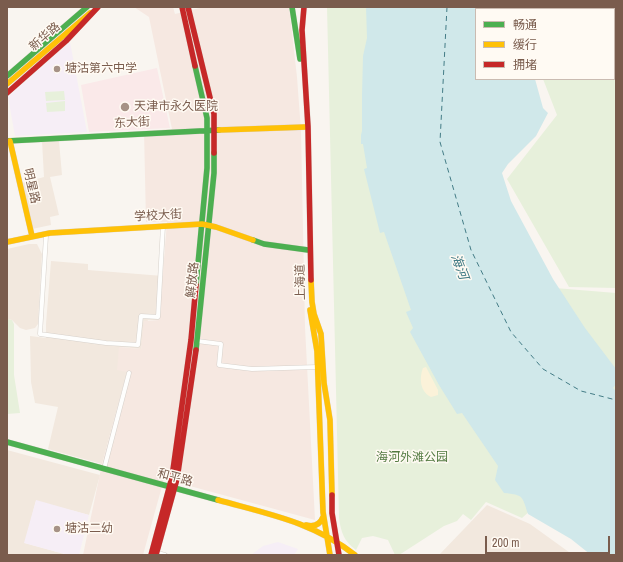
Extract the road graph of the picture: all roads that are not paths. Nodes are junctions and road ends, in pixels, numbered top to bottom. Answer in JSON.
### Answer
{"nodes":[{"id":1,"x":85,"y":7,"type":"edge"},
{"id":2,"x":98,"y":7,"type":"edge"},
{"id":3,"x":182,"y":7,"type":"edge"},
{"id":4,"x":188,"y":7,"type":"edge"},
{"id":5,"x":292,"y":7,"type":"edge"},
{"id":6,"x":304,"y":7,"type":"edge"},
{"id":7,"x":79,"y":18,"type":"junction"},
{"id":8,"x":7,"y":71,"type":"edge"},
{"id":9,"x":7,"y":76,"type":"edge"},
{"id":10,"x":7,"y":84,"type":"edge"},
{"id":11,"x":7,"y":93,"type":"edge"},
{"id":12,"x":306,"y":127,"type":"junction"},
{"id":13,"x":208,"y":130,"type":"junction"},
{"id":14,"x":215,"y":130,"type":"junction"},
{"id":15,"x":8,"y":141,"type":"edge"},
{"id":16,"x":202,"y":224,"type":"junction"},
{"id":17,"x":163,"y":226,"type":"junction"},
{"id":18,"x":210,"y":226,"type":"junction"},
{"id":19,"x":45,"y":234,"type":"junction"},
{"id":20,"x":32,"y":236,"type":"junction"},
{"id":21,"x":7,"y":242,"type":"edge"},
{"id":22,"x":308,"y":250,"type":"junction"},
{"id":23,"x":197,"y":341,"type":"junction"},
{"id":24,"x":318,"y":368,"type":"junction"},
{"id":25,"x":130,"y":373,"type":"dead end"},
{"id":26,"x":7,"y":442,"type":"edge"},
{"id":27,"x":104,"y":469,"type":"junction"},
{"id":28,"x":172,"y":490,"type":"junction"},
{"id":29,"x":323,"y":512,"type":"junction"},
{"id":30,"x":306,"y":525,"type":"junction"},
{"id":31,"x":326,"y":535,"type":"junction"},
{"id":32,"x":336,"y":540,"type":"junction"},
{"id":33,"x":154,"y":554,"type":"edge"},
{"id":34,"x":165,"y":555,"type":"edge"},
{"id":35,"x":330,"y":555,"type":"edge"},
{"id":36,"x":339,"y":555,"type":"edge"},
{"id":37,"x":355,"y":555,"type":"edge"}],
"edges":[{"from":1,"to":7,"type":"street","name":"新华路"},
{"from":1,"to":8,"type":"street"},
{"from":2,"to":7,"type":"street","name":"新华路"},
{"from":2,"to":11,"type":"street"},
{"from":3,"to":13,"type":"street","name":"解放路"},
{"from":4,"to":14,"type":"street","name":"解放路"},
{"from":5,"to":12,"type":"street","name":"上海道"},
{"from":6,"to":32,"type":"street","name":"上海道"},
{"from":7,"to":9,"type":"street","name":"新华路"},
{"from":7,"to":10,"type":"street","name":"新华路"},
{"from":12,"to":14,"type":"street","name":"东大街"},
{"from":12,"to":22,"type":"street","name":"上海道"},
{"from":13,"to":14,"type":"street","name":"东大街"},
{"from":13,"to":15,"type":"street","name":"东大街"},
{"from":13,"to":16,"type":"street","name":"解放路"},
{"from":14,"to":18,"type":"street","name":"解放路"},
{"from":15,"to":20,"type":"street","name":"明星路"},
{"from":16,"to":17,"type":"street","name":"学校大街"},
{"from":16,"to":18,"type":"street","name":"学校大街"},
{"from":16,"to":28,"type":"street","name":"解放路"},
{"from":17,"to":19,"type":"street","name":"学校大街"},
{"from":17,"to":19,"type":"street"},
{"from":18,"to":22,"type":"street","name":"学校大街"},
{"from":18,"to":23,"type":"street","name":"解放路"},
{"from":19,"to":20,"type":"street","name":"学校大街"},
{"from":20,"to":21,"type":"street","name":"学校大街"},
{"from":22,"to":24,"type":"street","name":"上海道"},
{"from":23,"to":24,"type":"street"},
{"from":23,"to":28,"type":"street","name":"解放路"},
{"from":24,"to":29,"type":"street","name":"上海道"},
{"from":25,"to":27,"type":"street"},
{"from":26,"to":27,"type":"street","name":"和平路"},
{"from":27,"to":28,"type":"street","name":"和平路"},
{"from":28,"to":30,"type":"street","name":"和平路"},
{"from":28,"to":33,"type":"street","name":"解放路"},
{"from":28,"to":33,"type":"street","name":"解放路"},
{"from":29,"to":30,"type":"street"},
{"from":29,"to":31,"type":"street","name":"上海道"},
{"from":30,"to":31,"type":"street","name":"和平路"},
{"from":31,"to":32,"type":"street","name":"和平路"},
{"from":31,"to":35,"type":"street","name":"上海道"},
{"from":32,"to":36,"type":"street","name":"上海道"},
{"from":32,"to":37,"type":"street","name":"和平路"},
{"from":33,"to":34,"type":"street"}]}
